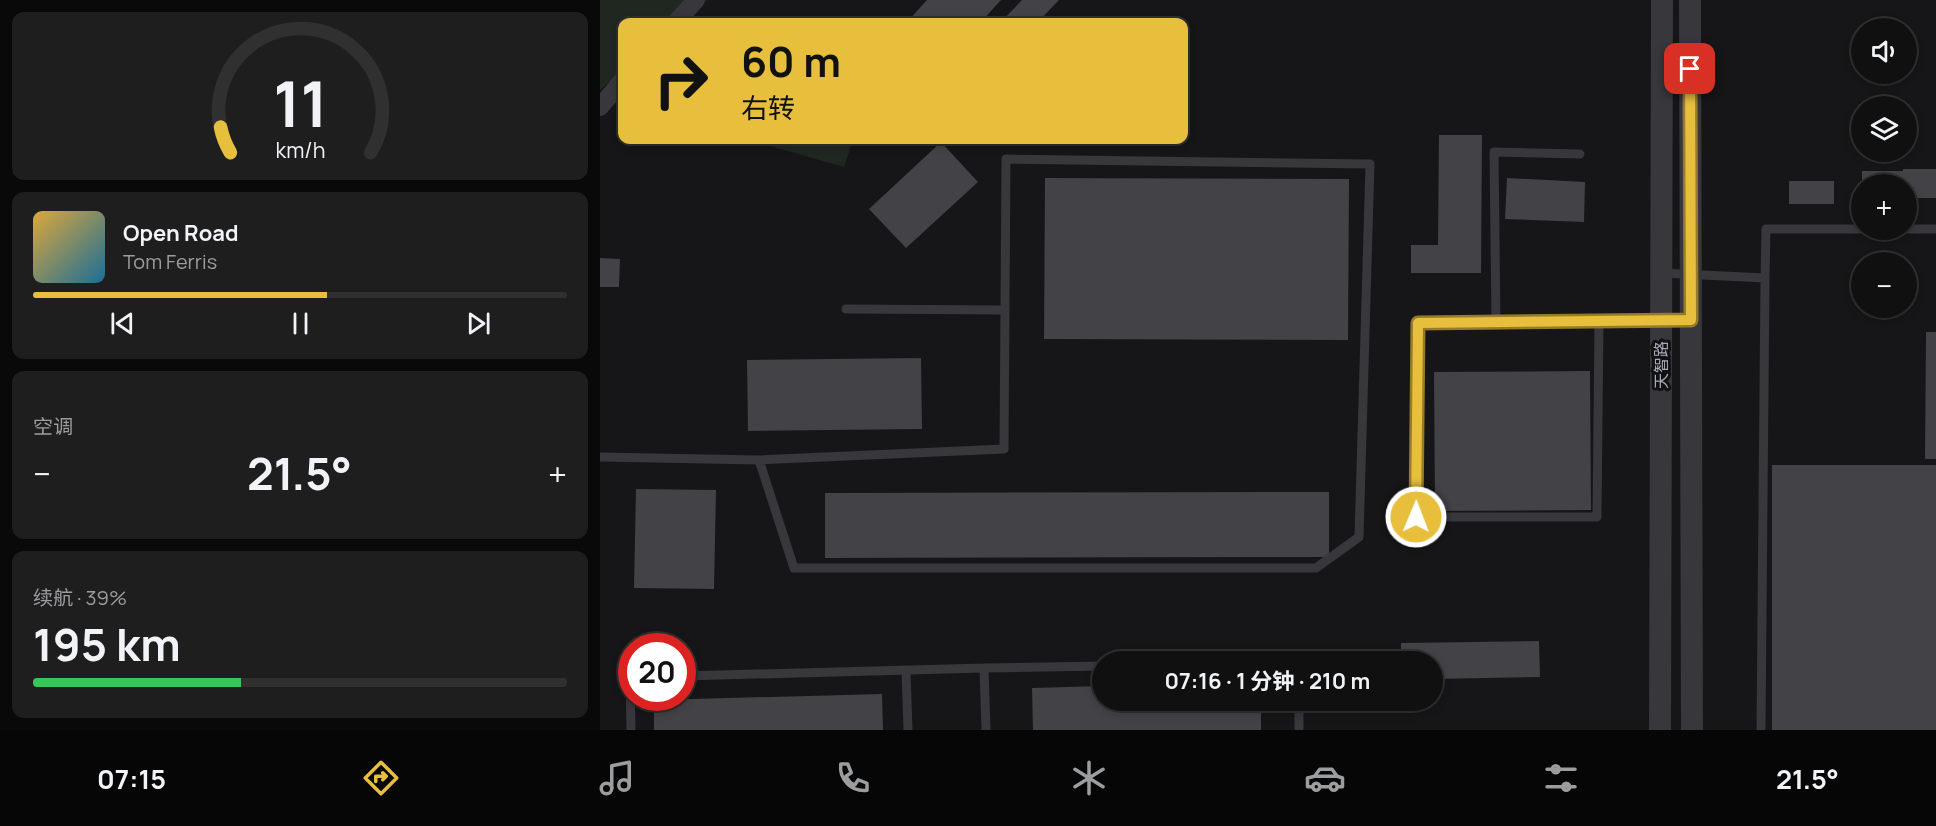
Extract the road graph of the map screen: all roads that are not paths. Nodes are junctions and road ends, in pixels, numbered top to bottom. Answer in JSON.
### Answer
{"nodes":[{"id":1,"x":696,"y":0,"type":"edge"},
{"id":2,"x":1662,"y":0,"type":"edge"},
{"id":3,"x":1690,"y":0,"type":"edge"},
{"id":4,"x":680,"y":18,"type":"edge"},
{"id":5,"x":618,"y":86,"type":"edge"},
{"id":6,"x":600,"y":107,"type":"edge"},
{"id":7,"x":1580,"y":154,"type":"dead end"},
{"id":8,"x":1851,"y":229,"type":"edge"},
{"id":9,"x":1917,"y":229,"type":"edge"},
{"id":10,"x":1936,"y":229,"type":"edge"},
{"id":11,"x":1661,"y":273,"type":"junction"},
{"id":12,"x":1690,"y":275,"type":"junction"},
{"id":13,"x":1765,"y":278,"type":"junction"},
{"id":14,"x":846,"y":309,"type":"dead end"},
{"id":15,"x":1005,"y":310,"type":"junction"},
{"id":16,"x":1691,"y":320,"type":"junction"},
{"id":17,"x":1599,"y":322,"type":"junction"},
{"id":18,"x":1661,"y":322,"type":"junction"},
{"id":19,"x":1496,"y":323,"type":"junction"},
{"id":20,"x":600,"y":457,"type":"edge"},
{"id":21,"x":759,"y":460,"type":"junction"},
{"id":22,"x":1092,"y":666,"type":"edge"},
{"id":23,"x":984,"y":668,"type":"junction"},
{"id":24,"x":906,"y":670,"type":"junction"},
{"id":25,"x":696,"y":676,"type":"edge"},
{"id":26,"x":631,"y":711,"type":"edge"},
{"id":27,"x":1299,"y":711,"type":"edge"},
{"id":28,"x":631,"y":730,"type":"edge"},
{"id":29,"x":908,"y":730,"type":"edge"},
{"id":30,"x":986,"y":730,"type":"edge"},
{"id":31,"x":1299,"y":730,"type":"edge"},
{"id":32,"x":1660,"y":730,"type":"edge"},
{"id":33,"x":1692,"y":730,"type":"edge"},
{"id":34,"x":1761,"y":730,"type":"edge"}],
"edges":[{"from":1,"to":4,"type":"street"},
{"from":2,"to":11,"type":"street","name":"天智路"},
{"from":3,"to":12,"type":"street","name":"天智路"},
{"from":5,"to":6,"type":"street"},
{"from":7,"to":19,"type":"lane"},
{"from":8,"to":13,"type":"lane"},
{"from":9,"to":10,"type":"lane"},
{"from":11,"to":12,"type":"lane"},
{"from":11,"to":18,"type":"street","name":"天智路"},
{"from":12,"to":13,"type":"lane"},
{"from":12,"to":16,"type":"street","name":"天智路"},
{"from":13,"to":34,"type":"lane"},
{"from":14,"to":15,"type":"lane"},
{"from":15,"to":21,"type":"lane"},
{"from":15,"to":21,"type":"lane"},
{"from":16,"to":18,"type":"lane"},
{"from":16,"to":33,"type":"street","name":"天智路"},
{"from":17,"to":18,"type":"lane"},
{"from":17,"to":19,"type":"lane"},
{"from":17,"to":19,"type":"lane"},
{"from":18,"to":32,"type":"street","name":"天智路"},
{"from":20,"to":21,"type":"lane"},
{"from":22,"to":23,"type":"lane"},
{"from":23,"to":24,"type":"lane"},
{"from":23,"to":30,"type":"lane"},
{"from":24,"to":25,"type":"lane"},
{"from":24,"to":29,"type":"lane"},
{"from":26,"to":28,"type":"lane"},
{"from":27,"to":31,"type":"lane"}]}
